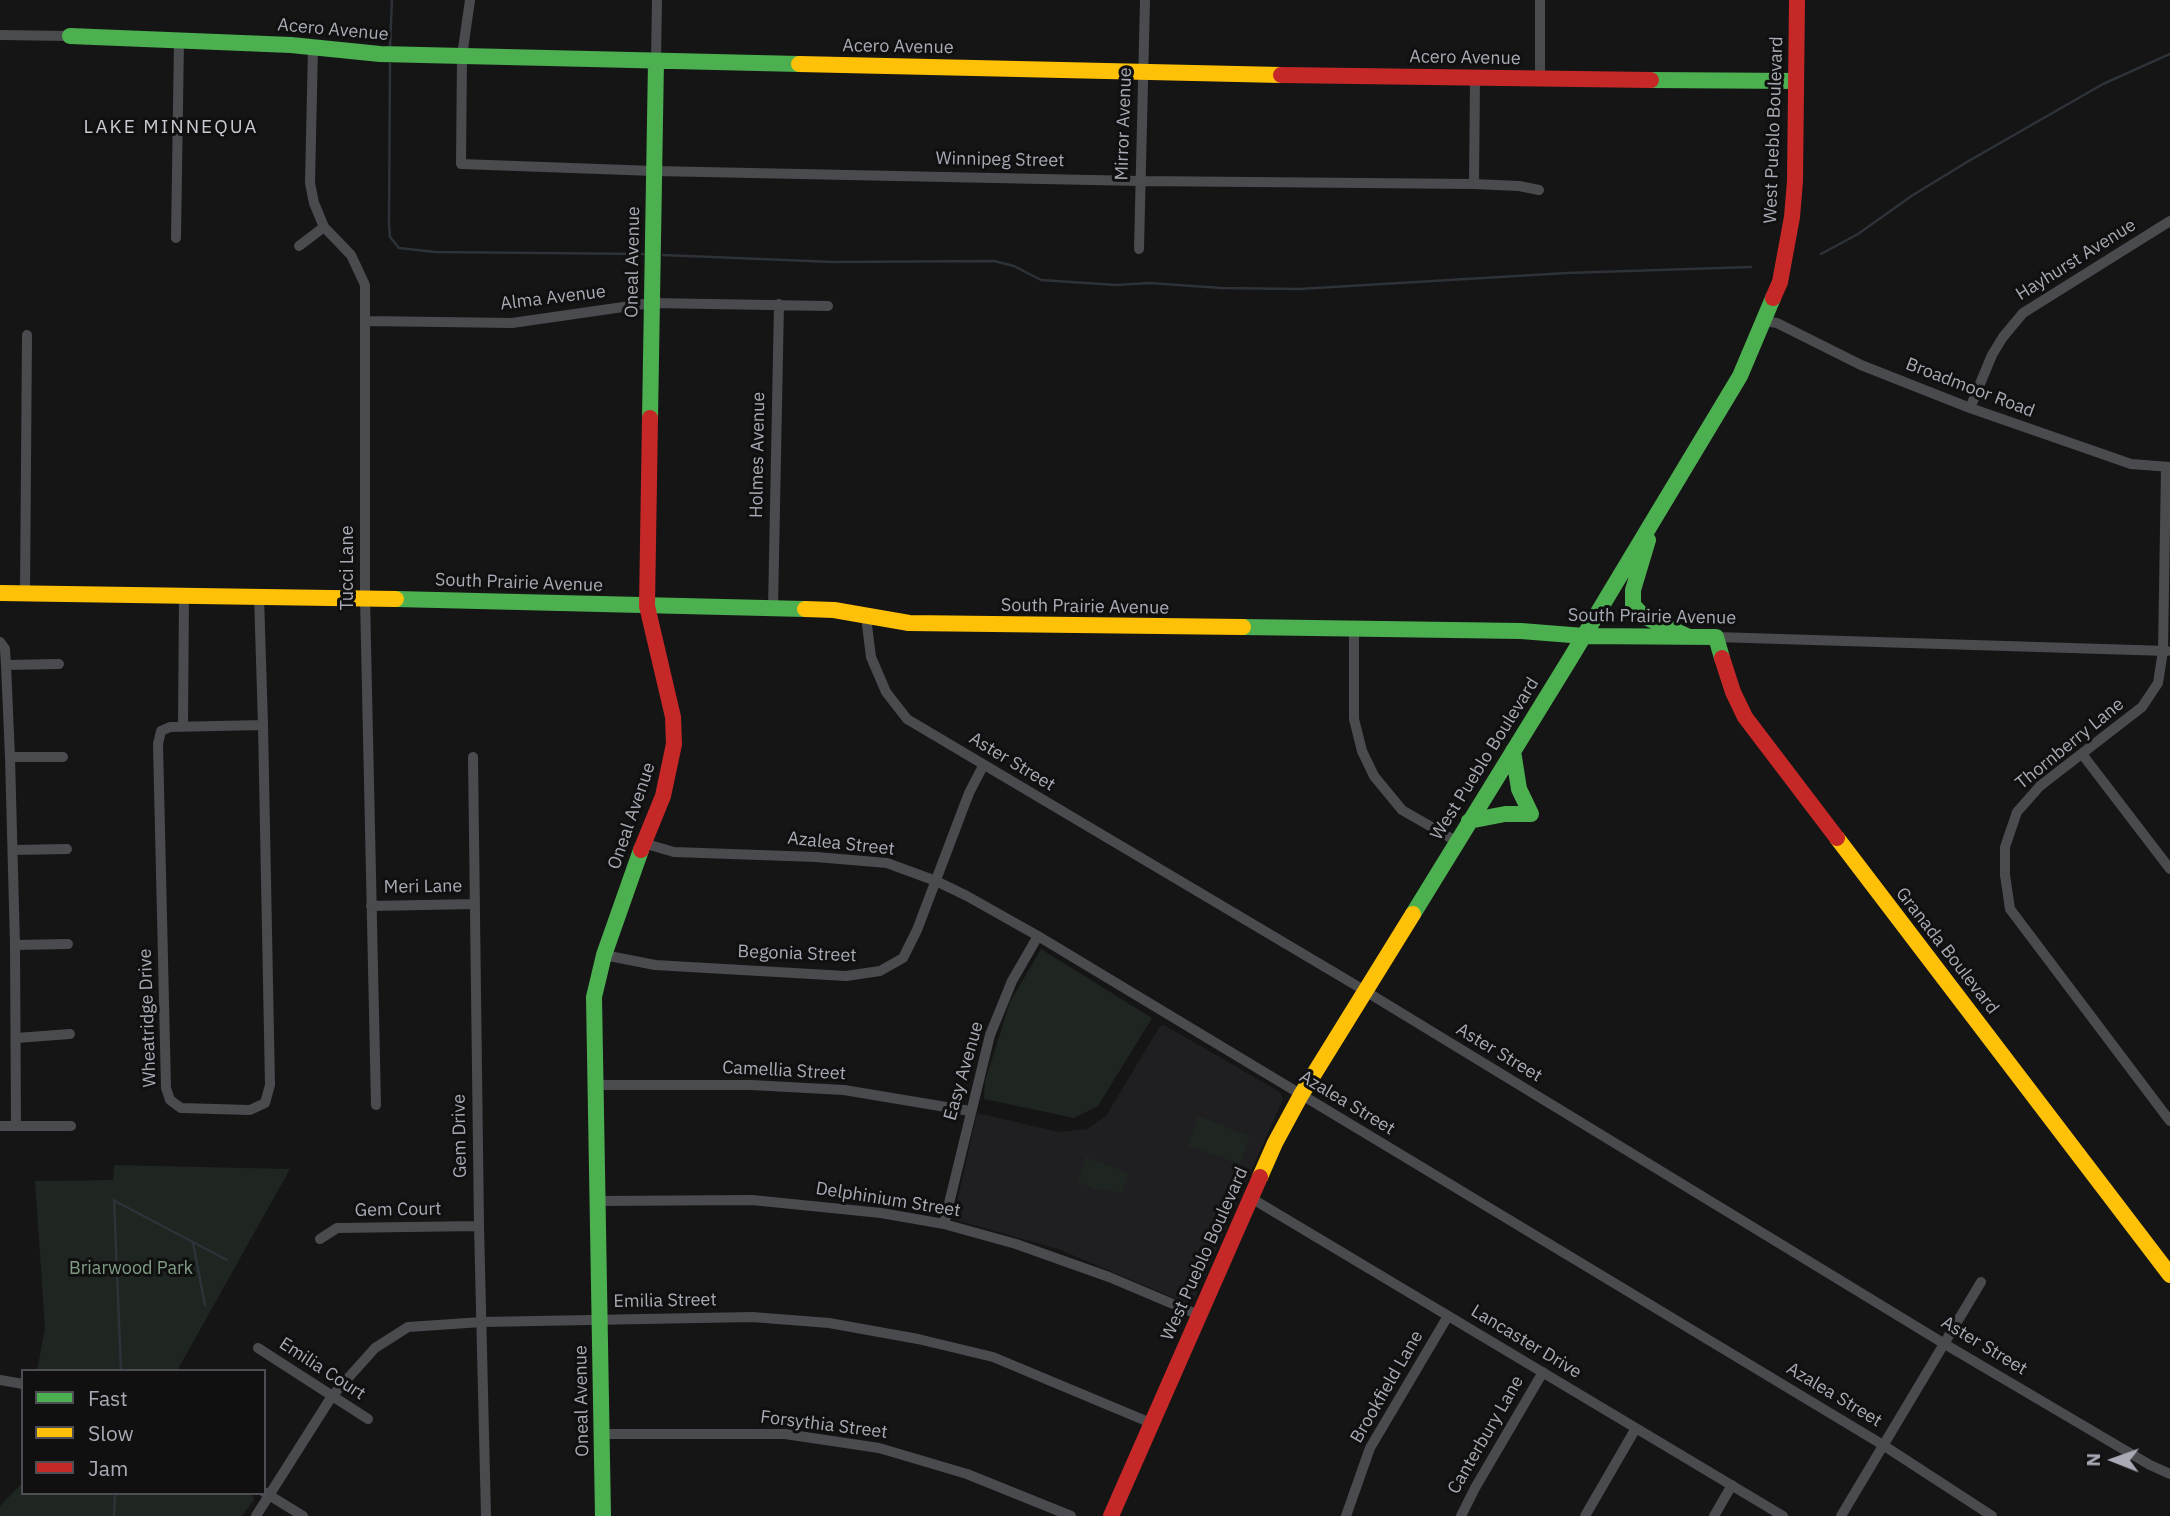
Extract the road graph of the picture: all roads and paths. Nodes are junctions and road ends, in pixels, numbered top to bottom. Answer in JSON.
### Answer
{"nodes":[{"id":1,"x":470,"y":0,"type":"edge"},
{"id":2,"x":657,"y":0,"type":"edge"},
{"id":3,"x":1145,"y":0,"type":"edge"},
{"id":4,"x":1540,"y":0,"type":"edge"},
{"id":5,"x":1797,"y":0,"type":"edge"},
{"id":6,"x":0,"y":35,"type":"edge"},
{"id":7,"x":70,"y":36,"type":"joint"},
{"id":8,"x":179,"y":40,"type":"junction"},
{"id":9,"x":313,"y":47,"type":"junction"},
{"id":10,"x":462,"y":56,"type":"junction"},
{"id":11,"x":656,"y":61,"type":"junction"},
{"id":12,"x":1143,"y":71,"type":"junction"},
{"id":13,"x":1540,"y":78,"type":"junction"},
{"id":14,"x":1475,"y":79,"type":"junction"},
{"id":15,"x":1796,"y":81,"type":"junction"},
{"id":16,"x":654,"y":171,"type":"junction"},
{"id":17,"x":1140,"y":181,"type":"junction"},
{"id":18,"x":1474,"y":184,"type":"junction"},
{"id":19,"x":1539,"y":190,"type":"dead end"},
{"id":20,"x":2170,"y":221,"type":"edge"},
{"id":21,"x":324,"y":227,"type":"junction"},
{"id":22,"x":176,"y":238,"type":"dead end"},
{"id":23,"x":299,"y":246,"type":"dead end"},
{"id":24,"x":1139,"y":249,"type":"dead end"},
{"id":25,"x":652,"y":303,"type":"junction"},
{"id":26,"x":779,"y":304,"type":"junction"},
{"id":27,"x":828,"y":306,"type":"dead end"},
{"id":28,"x":366,"y":321,"type":"junction"},
{"id":29,"x":1765,"y":321,"type":"junction"},
{"id":30,"x":27,"y":335,"type":"dead end"},
{"id":31,"x":1970,"y":408,"type":"junction"},
{"id":32,"x":2168,"y":467,"type":"edge"},
{"id":33,"x":1655,"y":516,"type":"junction"},
{"id":34,"x":0,"y":593,"type":"edge"},
{"id":35,"x":25,"y":594,"type":"junction"},
{"id":36,"x":184,"y":595,"type":"junction"},
{"id":37,"x":259,"y":596,"type":"junction"},
{"id":38,"x":365,"y":598,"type":"junction"},
{"id":39,"x":647,"y":606,"type":"junction"},
{"id":40,"x":773,"y":608,"type":"junction"},
{"id":41,"x":866,"y":617,"type":"junction"},
{"id":42,"x":1354,"y":630,"type":"junction"},
{"id":43,"x":1584,"y":636,"type":"junction"},
{"id":44,"x":1689,"y":637,"type":"junction"},
{"id":45,"x":1716,"y":638,"type":"junction"},
{"id":46,"x":0,"y":642,"type":"edge"},
{"id":47,"x":2166,"y":651,"type":"edge"},
{"id":48,"x":59,"y":664,"type":"dead end"},
{"id":49,"x":6,"y":665,"type":"junction"},
{"id":50,"x":263,"y":725,"type":"junction"},
{"id":51,"x":183,"y":726,"type":"junction"},
{"id":52,"x":1513,"y":751,"type":"junction"},
{"id":53,"x":2082,"y":754,"type":"junction"},
{"id":54,"x":10,"y":757,"type":"junction"},
{"id":55,"x":63,"y":757,"type":"dead end"},
{"id":56,"x":473,"y":757,"type":"dead end"},
{"id":57,"x":983,"y":766,"type":"junction"},
{"id":58,"x":1469,"y":821,"type":"junction"},
{"id":59,"x":1456,"y":841,"type":"junction"},
{"id":60,"x":643,"y":843,"type":"junction"},
{"id":61,"x":67,"y":849,"type":"dead end"},
{"id":62,"x":13,"y":850,"type":"junction"},
{"id":63,"x":2170,"y":869,"type":"edge"},
{"id":64,"x":936,"y":881,"type":"junction"},
{"id":65,"x":475,"y":904,"type":"junction"},
{"id":66,"x":371,"y":906,"type":"junction"},
{"id":67,"x":1038,"y":936,"type":"junction"},
{"id":68,"x":68,"y":944,"type":"dead end"},
{"id":69,"x":15,"y":945,"type":"junction"},
{"id":70,"x":604,"y":955,"type":"junction"},
{"id":71,"x":1364,"y":991,"type":"junction"},
{"id":72,"x":70,"y":1034,"type":"dead end"},
{"id":73,"x":16,"y":1038,"type":"junction"},
{"id":74,"x":594,"y":1085,"type":"junction"},
{"id":75,"x":1301,"y":1095,"type":"junction"},
{"id":76,"x":376,"y":1105,"type":"dead end"},
{"id":77,"x":970,"y":1111,"type":"junction"},
{"id":78,"x":2170,"y":1121,"type":"edge"},
{"id":79,"x":0,"y":1126,"type":"edge"},
{"id":80,"x":16,"y":1126,"type":"junction"},
{"id":81,"x":71,"y":1126,"type":"dead end"},
{"id":82,"x":1251,"y":1198,"type":"junction"},
{"id":83,"x":599,"y":1201,"type":"junction"},
{"id":84,"x":944,"y":1224,"type":"junction"},
{"id":85,"x":479,"y":1226,"type":"junction"},
{"id":86,"x":320,"y":1238,"type":"dead end"},
{"id":87,"x":2170,"y":1276,"type":"edge"},
{"id":88,"x":1981,"y":1282,"type":"dead end"},
{"id":89,"x":1199,"y":1315,"type":"junction"},
{"id":90,"x":1448,"y":1316,"type":"junction"},
{"id":91,"x":600,"y":1320,"type":"junction"},
{"id":92,"x":482,"y":1322,"type":"junction"},
{"id":93,"x":1943,"y":1343,"type":"junction"},
{"id":94,"x":258,"y":1348,"type":"dead end"},
{"id":95,"x":1543,"y":1372,"type":"junction"},
{"id":96,"x":0,"y":1380,"type":"edge"},
{"id":97,"x":21,"y":1384,"type":"edge"},
{"id":98,"x":332,"y":1396,"type":"junction"},
{"id":99,"x":368,"y":1419,"type":"dead end"},
{"id":100,"x":1151,"y":1423,"type":"junction"},
{"id":101,"x":1636,"y":1428,"type":"junction"},
{"id":102,"x":603,"y":1434,"type":"junction"},
{"id":103,"x":1883,"y":1445,"type":"junction"},
{"id":104,"x":2170,"y":1474,"type":"edge"},
{"id":105,"x":1732,"y":1485,"type":"junction"},
{"id":106,"x":267,"y":1493,"type":"edge"},
{"id":107,"x":256,"y":1516,"type":"edge"},
{"id":108,"x":303,"y":1516,"type":"edge"},
{"id":109,"x":485,"y":1516,"type":"edge"},
{"id":110,"x":603,"y":1516,"type":"edge"},
{"id":111,"x":1071,"y":1516,"type":"edge"},
{"id":112,"x":1111,"y":1516,"type":"edge"},
{"id":113,"x":1346,"y":1516,"type":"edge"},
{"id":114,"x":1461,"y":1516,"type":"edge"},
{"id":115,"x":1585,"y":1516,"type":"edge"},
{"id":116,"x":1714,"y":1516,"type":"edge"},
{"id":117,"x":1783,"y":1516,"type":"edge"},
{"id":118,"x":1840,"y":1516,"type":"edge"},
{"id":119,"x":1992,"y":1516,"type":"edge"}],
"edges":[{"from":1,"to":10,"type":"street"},
{"from":2,"to":11,"type":"street","name":"Oneal Avenue"},
{"from":3,"to":12,"type":"street","name":"Mirror Avenue"},
{"from":4,"to":13,"type":"street"},
{"from":5,"to":15,"type":"street","name":"West Pueblo Boulevard"},
{"from":6,"to":7,"type":"street","name":"Acero Avenue"},
{"from":7,"to":8,"type":"street","name":"Acero Avenue"},
{"from":8,"to":9,"type":"street","name":"Acero Avenue"},
{"from":8,"to":22,"type":"street"},
{"from":9,"to":10,"type":"street","name":"Acero Avenue"},
{"from":9,"to":21,"type":"street","name":"Tucci Lane"},
{"from":10,"to":11,"type":"street","name":"Acero Avenue"},
{"from":10,"to":16,"type":"street","name":"Winnipeg Street"},
{"from":11,"to":12,"type":"street","name":"Acero Avenue"},
{"from":11,"to":16,"type":"street","name":"Oneal Avenue"},
{"from":12,"to":14,"type":"street","name":"Acero Avenue"},
{"from":12,"to":17,"type":"street","name":"Mirror Avenue"},
{"from":13,"to":14,"type":"street","name":"Acero Avenue"},
{"from":13,"to":15,"type":"street","name":"Acero Avenue"},
{"from":14,"to":18,"type":"street"},
{"from":15,"to":29,"type":"street","name":"West Pueblo Boulevard"},
{"from":16,"to":17,"type":"street","name":"Winnipeg Street"},
{"from":16,"to":25,"type":"street","name":"Oneal Avenue"},
{"from":17,"to":18,"type":"street","name":"Winnipeg Street"},
{"from":17,"to":24,"type":"street","name":"Mirror Avenue"},
{"from":18,"to":19,"type":"street","name":"Winnipeg Street"},
{"from":20,"to":31,"type":"street","name":"Hayhurst Avenue"},
{"from":21,"to":23,"type":"street"},
{"from":21,"to":28,"type":"street","name":"Tucci Lane"},
{"from":25,"to":26,"type":"street","name":"Alma Avenue"},
{"from":25,"to":28,"type":"street","name":"Alma Avenue"},
{"from":25,"to":39,"type":"street","name":"Oneal Avenue"},
{"from":26,"to":27,"type":"street","name":"Alma Avenue"},
{"from":26,"to":40,"type":"street","name":"Holmes Avenue"},
{"from":28,"to":38,"type":"street","name":"Tucci Lane"},
{"from":29,"to":31,"type":"street","name":"Broadmoor Road"},
{"from":29,"to":33,"type":"street","name":"West Pueblo Boulevard"},
{"from":30,"to":35,"type":"street"},
{"from":31,"to":32,"type":"street","name":"Broadmoor Road"},
{"from":32,"to":47,"type":"street","name":"Thornberry Lane"},
{"from":33,"to":43,"type":"street","name":"West Pueblo Boulevard"},
{"from":33,"to":44,"type":"street"},
{"from":34,"to":35,"type":"street","name":"South Prairie Avenue"},
{"from":35,"to":36,"type":"street","name":"South Prairie Avenue"},
{"from":36,"to":37,"type":"street","name":"South Prairie Avenue"},
{"from":36,"to":51,"type":"street"},
{"from":37,"to":38,"type":"street","name":"South Prairie Avenue"},
{"from":37,"to":50,"type":"street","name":"Wheatridge Drive"},
{"from":38,"to":39,"type":"street","name":"South Prairie Avenue"},
{"from":38,"to":66,"type":"street","name":"Tucci Lane"},
{"from":39,"to":40,"type":"street","name":"South Prairie Avenue"},
{"from":39,"to":60,"type":"street","name":"Oneal Avenue"},
{"from":40,"to":41,"type":"street","name":"South Prairie Avenue"},
{"from":41,"to":42,"type":"street","name":"South Prairie Avenue"},
{"from":41,"to":57,"type":"street","name":"Aster Street"},
{"from":42,"to":43,"type":"street","name":"South Prairie Avenue"},
{"from":42,"to":59,"type":"street"},
{"from":43,"to":44,"type":"street","name":"South Prairie Avenue"},
{"from":43,"to":52,"type":"street","name":"West Pueblo Boulevard"},
{"from":44,"to":45,"type":"street","name":"South Prairie Avenue"},
{"from":45,"to":47,"type":"street","name":"South Prairie Avenue"},
{"from":45,"to":87,"type":"street","name":"Granada Boulevard"},
{"from":46,"to":49,"type":"street"},
{"from":47,"to":53,"type":"street","name":"Thornberry Lane"},
{"from":48,"to":49,"type":"street"},
{"from":49,"to":54,"type":"street"},
{"from":50,"to":51,"type":"street"},
{"from":50,"to":51,"type":"street","name":"Wheatridge Drive"},
{"from":52,"to":58,"type":"street","name":"West Pueblo Boulevard"},
{"from":52,"to":58,"type":"street"},
{"from":53,"to":63,"type":"street"},
{"from":53,"to":78,"type":"street","name":"Thornberry Lane"},
{"from":54,"to":55,"type":"street"},
{"from":54,"to":62,"type":"street"},
{"from":56,"to":65,"type":"street","name":"Gem Drive"},
{"from":57,"to":64,"type":"street","name":"Begonia Street"},
{"from":57,"to":71,"type":"street","name":"Aster Street"},
{"from":58,"to":59,"type":"street","name":"West Pueblo Boulevard"},
{"from":59,"to":71,"type":"street","name":"West Pueblo Boulevard"},
{"from":60,"to":64,"type":"street","name":"Azalea Street"},
{"from":60,"to":70,"type":"street","name":"Oneal Avenue"},
{"from":61,"to":62,"type":"street"},
{"from":62,"to":69,"type":"street"},
{"from":64,"to":67,"type":"street","name":"Azalea Street"},
{"from":64,"to":70,"type":"street","name":"Begonia Street"},
{"from":65,"to":66,"type":"street","name":"Meri Lane"},
{"from":65,"to":85,"type":"street","name":"Gem Drive"},
{"from":66,"to":76,"type":"street","name":"Tucci Lane"},
{"from":67,"to":75,"type":"street","name":"Azalea Street"},
{"from":67,"to":77,"type":"street","name":"Easy Avenue"},
{"from":68,"to":69,"type":"street"},
{"from":69,"to":73,"type":"street"},
{"from":70,"to":74,"type":"street","name":"Oneal Avenue"},
{"from":71,"to":75,"type":"street","name":"West Pueblo Boulevard"},
{"from":71,"to":93,"type":"street","name":"Aster Street"},
{"from":72,"to":73,"type":"street"},
{"from":73,"to":80,"type":"street"},
{"from":74,"to":77,"type":"street","name":"Camellia Street"},
{"from":74,"to":83,"type":"street","name":"Oneal Avenue"},
{"from":75,"to":82,"type":"street","name":"West Pueblo Boulevard"},
{"from":75,"to":103,"type":"street","name":"Azalea Street"},
{"from":77,"to":84,"type":"street","name":"Easy Avenue"},
{"from":79,"to":80,"type":"street"},
{"from":80,"to":81,"type":"street"},
{"from":82,"to":89,"type":"street","name":"West Pueblo Boulevard"},
{"from":82,"to":90,"type":"street","name":"Lancaster Drive"},
{"from":83,"to":84,"type":"street","name":"Delphinium Street"},
{"from":83,"to":91,"type":"street","name":"Oneal Avenue"},
{"from":84,"to":89,"type":"street","name":"Delphinium Street"},
{"from":85,"to":86,"type":"street","name":"Gem Court"},
{"from":85,"to":92,"type":"street","name":"Gem Drive"},
{"from":88,"to":93,"type":"street"},
{"from":89,"to":100,"type":"street","name":"West Pueblo Boulevard"},
{"from":90,"to":95,"type":"street","name":"Lancaster Drive"},
{"from":90,"to":113,"type":"street","name":"Brookfield Lane"},
{"from":91,"to":92,"type":"street","name":"Emilia Street"},
{"from":91,"to":100,"type":"street","name":"Emilia Street"},
{"from":91,"to":102,"type":"street","name":"Oneal Avenue"},
{"from":92,"to":98,"type":"street","name":"Emilia Street"},
{"from":92,"to":109,"type":"street","name":"Gem Drive"},
{"from":93,"to":103,"type":"street"},
{"from":93,"to":104,"type":"street","name":"Aster Street"},
{"from":94,"to":98,"type":"street","name":"Emilia Court"},
{"from":95,"to":101,"type":"street","name":"Lancaster Drive"},
{"from":95,"to":114,"type":"street","name":"Canterbury Lane"},
{"from":96,"to":97,"type":"street"},
{"from":98,"to":99,"type":"street","name":"Emilia Court"},
{"from":98,"to":106,"type":"street","name":"Emilia Street"},
{"from":100,"to":112,"type":"street","name":"West Pueblo Boulevard"},
{"from":101,"to":105,"type":"street","name":"Lancaster Drive"},
{"from":101,"to":115,"type":"street"},
{"from":102,"to":110,"type":"street","name":"Oneal Avenue"},
{"from":102,"to":111,"type":"street","name":"Forsythia Street"},
{"from":103,"to":118,"type":"street"},
{"from":103,"to":119,"type":"street","name":"Azalea Street"},
{"from":105,"to":116,"type":"street"},
{"from":105,"to":117,"type":"street","name":"Lancaster Drive"},
{"from":106,"to":107,"type":"street","name":"Emilia Street"},
{"from":106,"to":108,"type":"street"}]}
